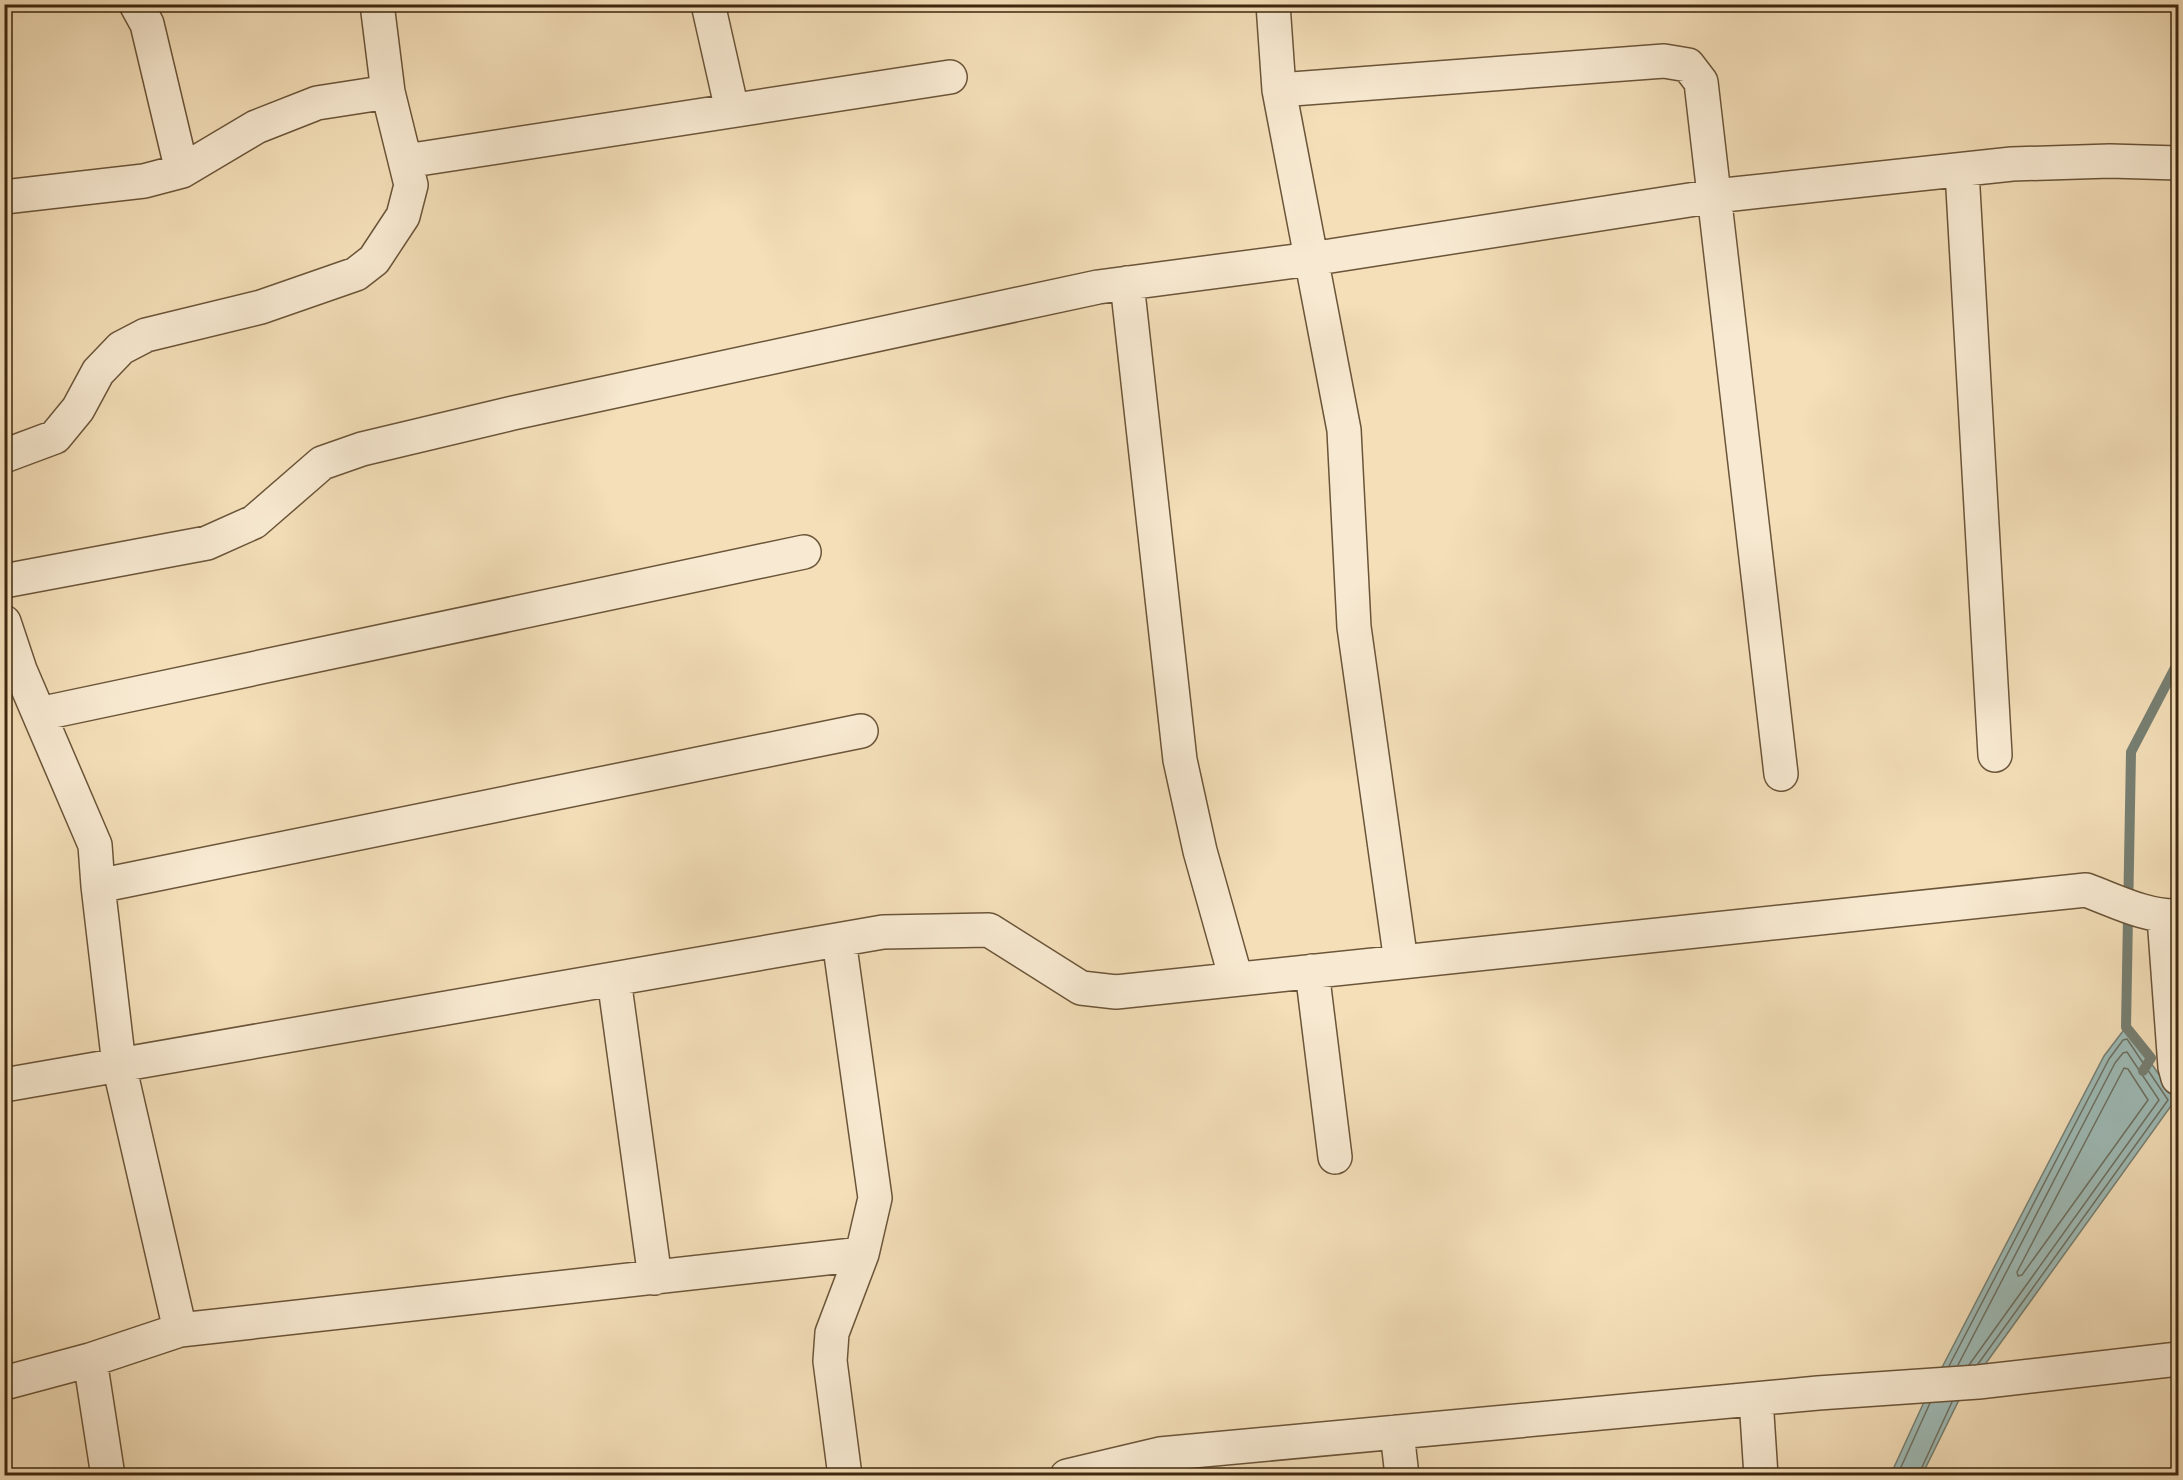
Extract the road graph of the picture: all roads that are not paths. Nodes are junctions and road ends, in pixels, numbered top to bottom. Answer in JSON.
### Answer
{"nodes":[{"id":1,"x":136,"y":4,"type":"edge"},
{"id":2,"x":376,"y":4,"type":"edge"},
{"id":3,"x":708,"y":4,"type":"edge"},
{"id":4,"x":1273,"y":4,"type":"edge"},
{"id":5,"x":950,"y":77,"type":"dead end"},
{"id":6,"x":1279,"y":90,"type":"junction"},
{"id":7,"x":388,"y":92,"type":"junction"},
{"id":8,"x":732,"y":110,"type":"junction"},
{"id":9,"x":406,"y":161,"type":"junction"},
{"id":10,"x":2178,"y":163,"type":"edge"},
{"id":11,"x":182,"y":171,"type":"junction"},
{"id":12,"x":1962,"y":171,"type":"junction"},
{"id":13,"x":1715,"y":196,"type":"junction"},
{"id":14,"x":4,"y":197,"type":"edge"},
{"id":15,"x":1311,"y":259,"type":"junction"},
{"id":16,"x":1127,"y":283,"type":"junction"},
{"id":17,"x":4,"y":456,"type":"edge"},
{"id":18,"x":804,"y":552,"type":"dead end"},
{"id":19,"x":4,"y":581,"type":"edge"},
{"id":20,"x":4,"y":622,"type":"edge"},
{"id":21,"x":39,"y":714,"type":"junction"},
{"id":22,"x":861,"y":731,"type":"dead end"},
{"id":23,"x":1995,"y":755,"type":"dead end"},
{"id":24,"x":1781,"y":774,"type":"dead end"},
{"id":25,"x":98,"y":886,"type":"junction"},
{"id":26,"x":2163,"y":915,"type":"edge"},
{"id":27,"x":839,"y":940,"type":"junction"},
{"id":28,"x":1401,"y":962,"type":"junction"},
{"id":29,"x":1312,"y":971,"type":"junction"},
{"id":30,"x":614,"y":979,"type":"junction"},
{"id":31,"x":1236,"y":979,"type":"junction"},
{"id":32,"x":119,"y":1065,"type":"junction"},
{"id":33,"x":2178,"y":1078,"type":"edge"},
{"id":34,"x":4,"y":1085,"type":"edge"},
{"id":35,"x":1335,"y":1156,"type":"dead end"},
{"id":36,"x":862,"y":1254,"type":"junction"},
{"id":37,"x":655,"y":1278,"type":"junction"},
{"id":38,"x":180,"y":1330,"type":"junction"},
{"id":39,"x":2178,"y":1359,"type":"edge"},
{"id":40,"x":90,"y":1360,"type":"junction"},
{"id":41,"x":4,"y":1383,"type":"edge"},
{"id":42,"x":1756,"y":1399,"type":"junction"},
{"id":43,"x":1397,"y":1432,"type":"junction"},
{"id":44,"x":1071,"y":1475,"type":"edge"},
{"id":45,"x":108,"y":1476,"type":"edge"},
{"id":46,"x":845,"y":1476,"type":"edge"},
{"id":47,"x":1402,"y":1476,"type":"edge"},
{"id":48,"x":1761,"y":1476,"type":"edge"}],
"edges":[{"from":1,"to":11,"type":"street"},
{"from":2,"to":7,"type":"street"},
{"from":3,"to":8,"type":"street"},
{"from":4,"to":6,"type":"street"},
{"from":5,"to":8,"type":"street"},
{"from":6,"to":13,"type":"street"},
{"from":6,"to":15,"type":"street"},
{"from":7,"to":9,"type":"street"},
{"from":7,"to":11,"type":"street"},
{"from":8,"to":9,"type":"street"},
{"from":9,"to":17,"type":"street"},
{"from":10,"to":12,"type":"street"},
{"from":11,"to":14,"type":"street"},
{"from":12,"to":13,"type":"street"},
{"from":12,"to":23,"type":"street"},
{"from":13,"to":15,"type":"street"},
{"from":13,"to":24,"type":"street"},
{"from":15,"to":16,"type":"street"},
{"from":15,"to":28,"type":"street"},
{"from":16,"to":19,"type":"street"},
{"from":16,"to":31,"type":"street"},
{"from":18,"to":21,"type":"street"},
{"from":20,"to":21,"type":"street"},
{"from":21,"to":25,"type":"street"},
{"from":22,"to":25,"type":"street"},
{"from":25,"to":32,"type":"street"},
{"from":26,"to":28,"type":"street"},
{"from":26,"to":33,"type":"street"},
{"from":27,"to":30,"type":"street"},
{"from":27,"to":31,"type":"street"},
{"from":27,"to":36,"type":"street"},
{"from":28,"to":29,"type":"street"},
{"from":29,"to":31,"type":"street"},
{"from":29,"to":35,"type":"street"},
{"from":30,"to":32,"type":"street"},
{"from":30,"to":37,"type":"street"},
{"from":32,"to":34,"type":"street"},
{"from":32,"to":38,"type":"street"},
{"from":36,"to":37,"type":"street"},
{"from":36,"to":46,"type":"street"},
{"from":37,"to":38,"type":"street"},
{"from":38,"to":40,"type":"street"},
{"from":39,"to":42,"type":"street"},
{"from":40,"to":41,"type":"street"},
{"from":40,"to":45,"type":"street"},
{"from":42,"to":43,"type":"street"},
{"from":42,"to":48,"type":"street"},
{"from":43,"to":44,"type":"street"},
{"from":43,"to":47,"type":"street"}]}
